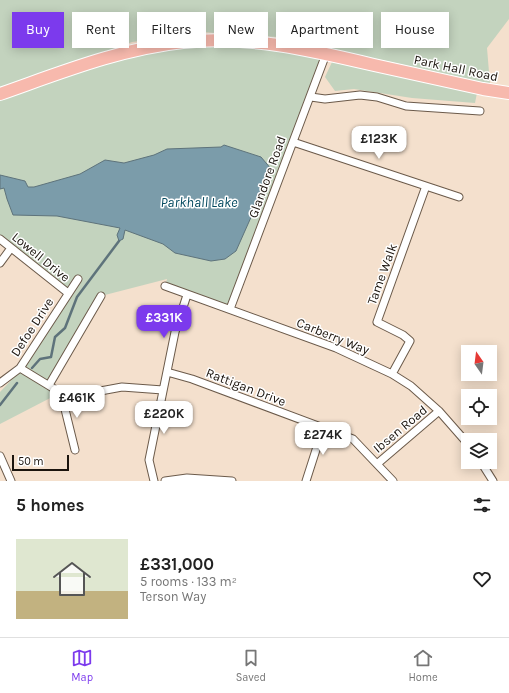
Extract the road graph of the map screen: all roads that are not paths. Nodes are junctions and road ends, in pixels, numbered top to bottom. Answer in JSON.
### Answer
{"nodes":[{"id":1,"x":326,"y":54,"type":"junction"},
{"id":2,"x":509,"y":93,"type":"edge"},
{"id":3,"x":0,"y":94,"type":"edge"},
{"id":4,"x":311,"y":97,"type":"junction"},
{"id":5,"x":480,"y":112,"type":"dead end"},
{"id":6,"x":293,"y":142,"type":"junction"},
{"id":7,"x":426,"y":186,"type":"junction"},
{"id":8,"x":459,"y":197,"type":"dead end"},
{"id":9,"x":0,"y":239,"type":"edge"},
{"id":10,"x":12,"y":248,"type":"junction"},
{"id":11,"x":0,"y":263,"type":"edge"},
{"id":12,"x":78,"y":279,"type":"dead end"},
{"id":13,"x":165,"y":286,"type":"dead end"},
{"id":14,"x":68,"y":293,"type":"junction"},
{"id":15,"x":187,"y":295,"type":"junction"},
{"id":16,"x":101,"y":296,"type":"dead end"},
{"id":17,"x":230,"y":309,"type":"junction"},
{"id":18,"x":20,"y":368,"type":"junction"},
{"id":19,"x":167,"y":372,"type":"junction"},
{"id":20,"x":392,"y":374,"type":"junction"},
{"id":21,"x":0,"y":383,"type":"edge"},
{"id":22,"x":49,"y":385,"type":"junction"},
{"id":23,"x":163,"y":390,"type":"junction"},
{"id":24,"x":61,"y":392,"type":"junction"},
{"id":25,"x":439,"y":411,"type":"junction"},
{"id":26,"x":323,"y":428,"type":"junction"},
{"id":27,"x":461,"y":436,"type":"edge"},
{"id":28,"x":75,"y":450,"type":"dead end"},
{"id":29,"x":0,"y":456,"type":"edge"},
{"id":30,"x":377,"y":464,"type":"junction"},
{"id":31,"x":485,"y":469,"type":"edge"},
{"id":32,"x":11,"y":481,"type":"edge"},
{"id":33,"x":154,"y":481,"type":"edge"},
{"id":34,"x":165,"y":481,"type":"edge"},
{"id":35,"x":232,"y":481,"type":"edge"},
{"id":36,"x":306,"y":481,"type":"edge"},
{"id":37,"x":393,"y":481,"type":"edge"},
{"id":38,"x":493,"y":481,"type":"edge"}],
"edges":[{"from":1,"to":2,"type":"main road","name":"Park Hall Road"},
{"from":1,"to":3,"type":"main road","name":"Park Hall Road"},
{"from":1,"to":4,"type":"street","name":"Glandore Road"},
{"from":4,"to":5,"type":"street"},
{"from":4,"to":6,"type":"street","name":"Glandore Road"},
{"from":6,"to":7,"type":"street"},
{"from":6,"to":17,"type":"street","name":"Glandore Road"},
{"from":7,"to":8,"type":"street"},
{"from":7,"to":20,"type":"street","name":"Tame Walk"},
{"from":9,"to":10,"type":"street","name":"Lowell Drive"},
{"from":10,"to":11,"type":"street"},
{"from":10,"to":14,"type":"street","name":"Lowell Drive"},
{"from":12,"to":14,"type":"street","name":"Defoe Drive"},
{"from":13,"to":15,"type":"street","name":"Carberry Way"},
{"from":14,"to":18,"type":"street","name":"Defoe Drive"},
{"from":15,"to":17,"type":"street","name":"Carberry Way"},
{"from":15,"to":19,"type":"street"},
{"from":16,"to":22,"type":"street"},
{"from":17,"to":20,"type":"street","name":"Carberry Way"},
{"from":18,"to":21,"type":"street","name":"Defoe Drive"},
{"from":18,"to":22,"type":"street"},
{"from":19,"to":23,"type":"street"},
{"from":19,"to":26,"type":"street","name":"Rattigan Drive"},
{"from":20,"to":25,"type":"street","name":"Carberry Way"},
{"from":22,"to":24,"type":"street"},
{"from":23,"to":24,"type":"street"},
{"from":23,"to":33,"type":"street"},
{"from":24,"to":28,"type":"street"},
{"from":25,"to":27,"type":"street","name":"Carberry Way"},
{"from":25,"to":30,"type":"street","name":"Ibsen Road"},
{"from":26,"to":30,"type":"street","name":"Rattigan Drive"},
{"from":26,"to":36,"type":"street"},
{"from":29,"to":32,"type":"street"},
{"from":30,"to":37,"type":"street","name":"Rattigan Drive"},
{"from":31,"to":38,"type":"street"},
{"from":34,"to":35,"type":"street"}]}
